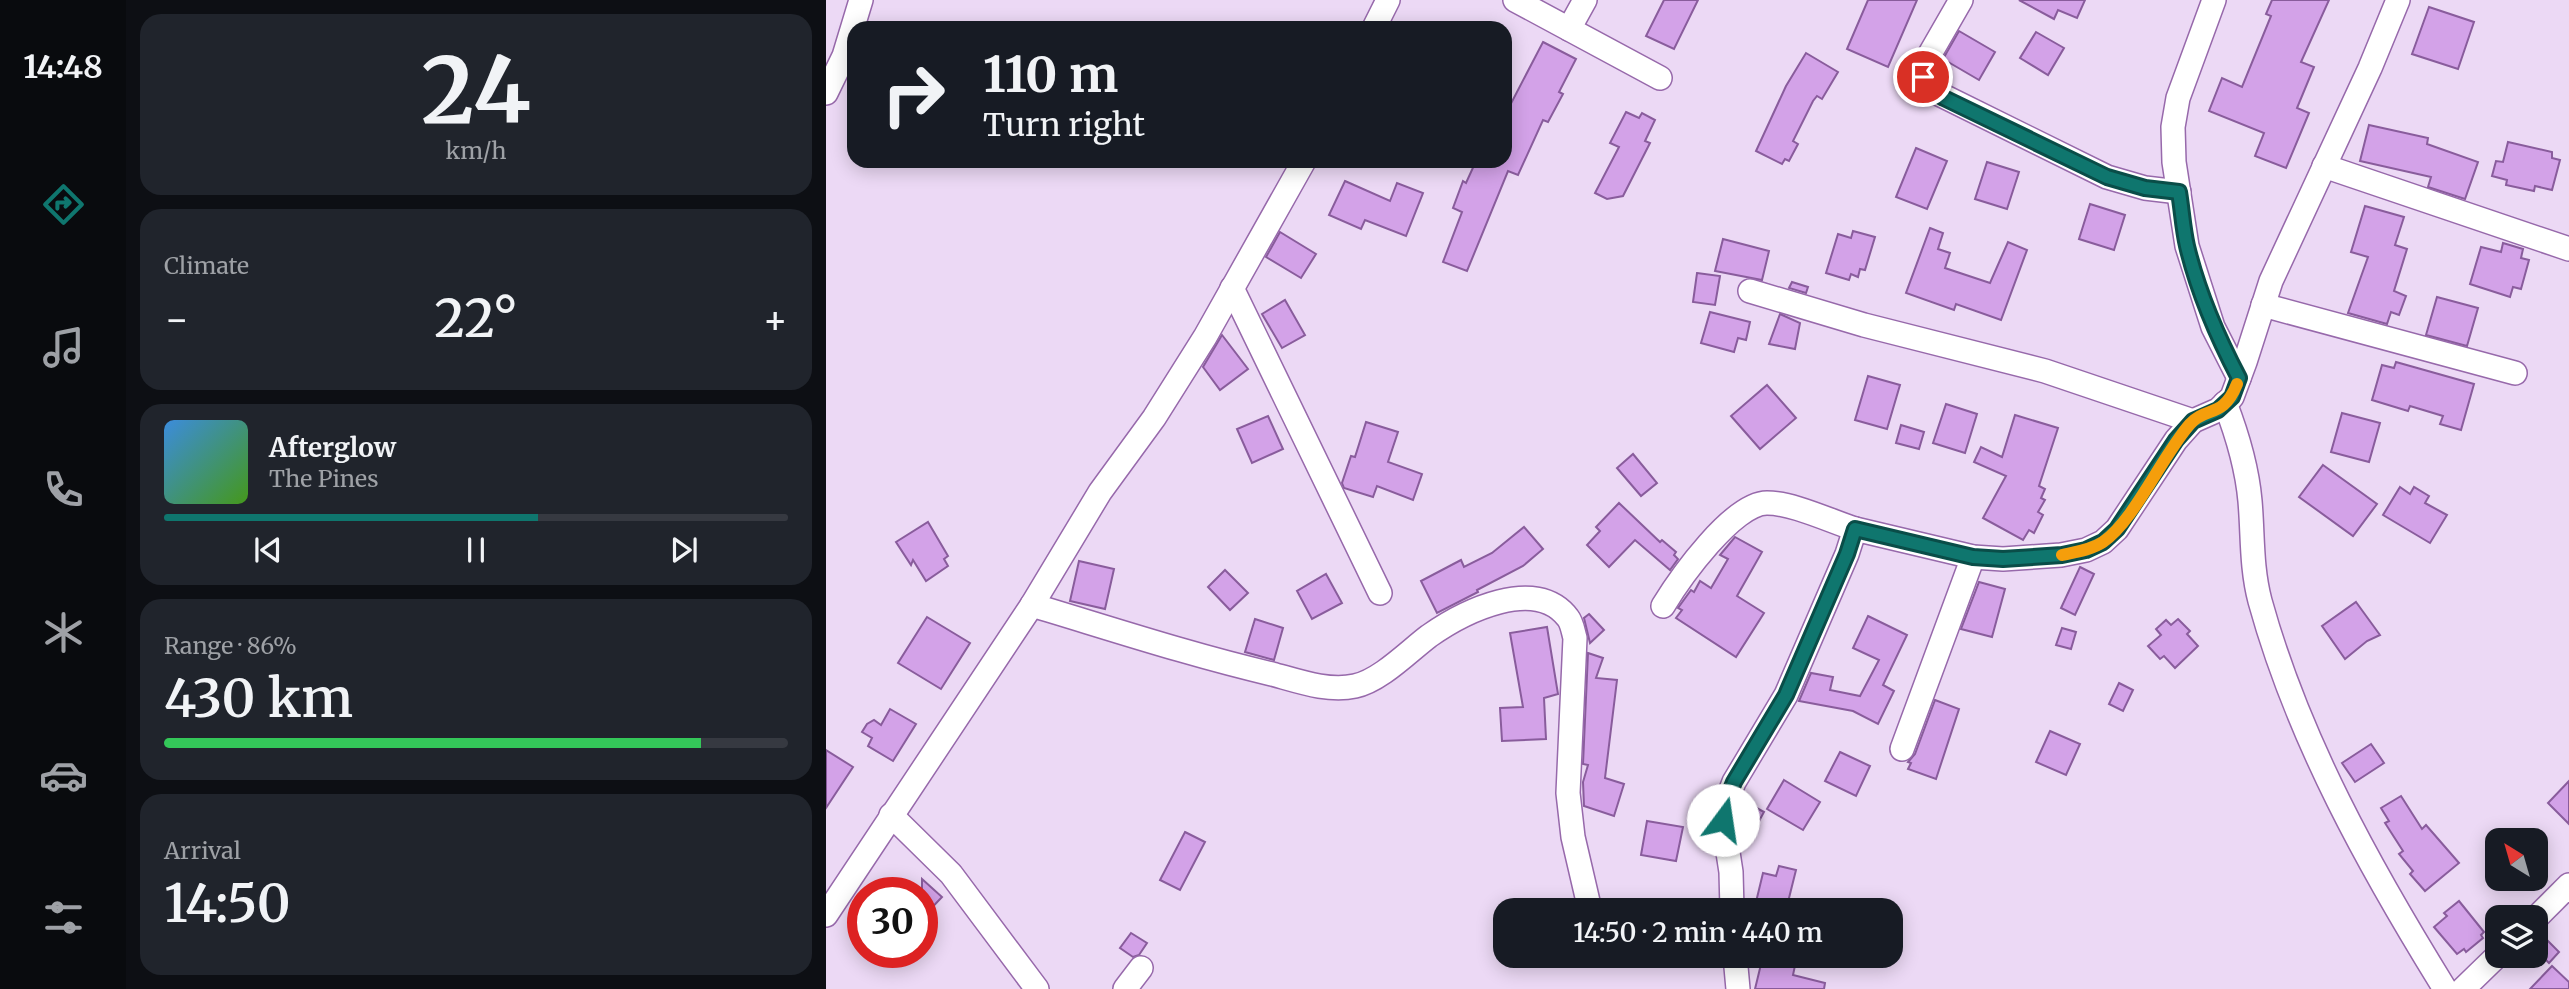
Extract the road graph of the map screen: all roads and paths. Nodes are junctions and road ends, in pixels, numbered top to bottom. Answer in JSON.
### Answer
{"nodes":[{"id":1,"x":861,"y":0,"type":"edge"},
{"id":2,"x":1388,"y":0,"type":"edge"},
{"id":3,"x":1515,"y":0,"type":"edge"},
{"id":4,"x":1585,"y":0,"type":"edge"},
{"id":5,"x":1961,"y":0,"type":"edge"},
{"id":6,"x":2214,"y":0,"type":"edge"},
{"id":7,"x":2398,"y":0,"type":"edge"},
{"id":8,"x":855,"y":21,"type":"edge"},
{"id":9,"x":1378,"y":21,"type":"edge"},
{"id":10,"x":1569,"y":29,"type":"junction"},
{"id":11,"x":847,"y":46,"type":"edge"},
{"id":12,"x":1660,"y":78,"type":"dead end"},
{"id":13,"x":826,"y":93,"type":"edge"},
{"id":14,"x":2324,"y":166,"type":"junction"},
{"id":15,"x":1300,"y":168,"type":"edge"},
{"id":16,"x":2179,"y":192,"type":"junction"},
{"id":17,"x":2569,"y":249,"type":"edge"},
{"id":18,"x":1232,"y":288,"type":"junction"},
{"id":19,"x":1750,"y":290,"type":"dead end"},
{"id":20,"x":2263,"y":305,"type":"junction"},
{"id":21,"x":2515,"y":373,"type":"dead end"},
{"id":22,"x":2239,"y":378,"type":"junction"},
{"id":23,"x":2225,"y":403,"type":"junction"},
{"id":24,"x":2193,"y":421,"type":"junction"},
{"id":25,"x":1855,"y":529,"type":"junction"},
{"id":26,"x":1973,"y":557,"type":"junction"},
{"id":27,"x":1380,"y":593,"type":"dead end"},
{"id":28,"x":1032,"y":605,"type":"junction"},
{"id":29,"x":1664,"y":607,"type":"dead end"},
{"id":30,"x":1902,"y":749,"type":"dead end"},
{"id":31,"x":891,"y":815,"type":"junction"},
{"id":32,"x":2569,"y":885,"type":"edge"},
{"id":33,"x":1587,"y":898,"type":"edge"},
{"id":34,"x":1732,"y":898,"type":"edge"},
{"id":35,"x":2548,"y":906,"type":"edge"},
{"id":36,"x":826,"y":915,"type":"edge"},
{"id":37,"x":1141,"y":968,"type":"dead end"},
{"id":38,"x":1736,"y":968,"type":"edge"},
{"id":39,"x":2485,"y":968,"type":"edge"},
{"id":40,"x":1037,"y":989,"type":"edge"},
{"id":41,"x":1125,"y":989,"type":"edge"},
{"id":42,"x":1738,"y":989,"type":"edge"},
{"id":43,"x":2445,"y":989,"type":"edge"},
{"id":44,"x":2463,"y":989,"type":"edge"}],
"edges":[{"from":1,"to":8,"type":"street"},
{"from":2,"to":9,"type":"street"},
{"from":3,"to":10,"type":"street"},
{"from":4,"to":10,"type":"street"},
{"from":5,"to":16,"type":"street"},
{"from":6,"to":16,"type":"street"},
{"from":7,"to":14,"type":"street"},
{"from":10,"to":12,"type":"street"},
{"from":11,"to":13,"type":"street"},
{"from":14,"to":17,"type":"street"},
{"from":14,"to":20,"type":"street"},
{"from":15,"to":18,"type":"street"},
{"from":16,"to":22,"type":"street"},
{"from":18,"to":27,"type":"street"},
{"from":18,"to":28,"type":"street"},
{"from":19,"to":24,"type":"street"},
{"from":20,"to":21,"type":"street"},
{"from":20,"to":22,"type":"street"},
{"from":22,"to":23,"type":"street"},
{"from":23,"to":24,"type":"street"},
{"from":23,"to":43,"type":"street"},
{"from":24,"to":26,"type":"street"},
{"from":25,"to":26,"type":"street"},
{"from":25,"to":29,"type":"street"},
{"from":25,"to":34,"type":"street"},
{"from":26,"to":30,"type":"street"},
{"from":28,"to":31,"type":"street"},
{"from":28,"to":33,"type":"street"},
{"from":31,"to":36,"type":"street"},
{"from":31,"to":40,"type":"street"},
{"from":32,"to":35,"type":"street"},
{"from":37,"to":41,"type":"street"},
{"from":38,"to":42,"type":"street"},
{"from":39,"to":44,"type":"street"}]}
